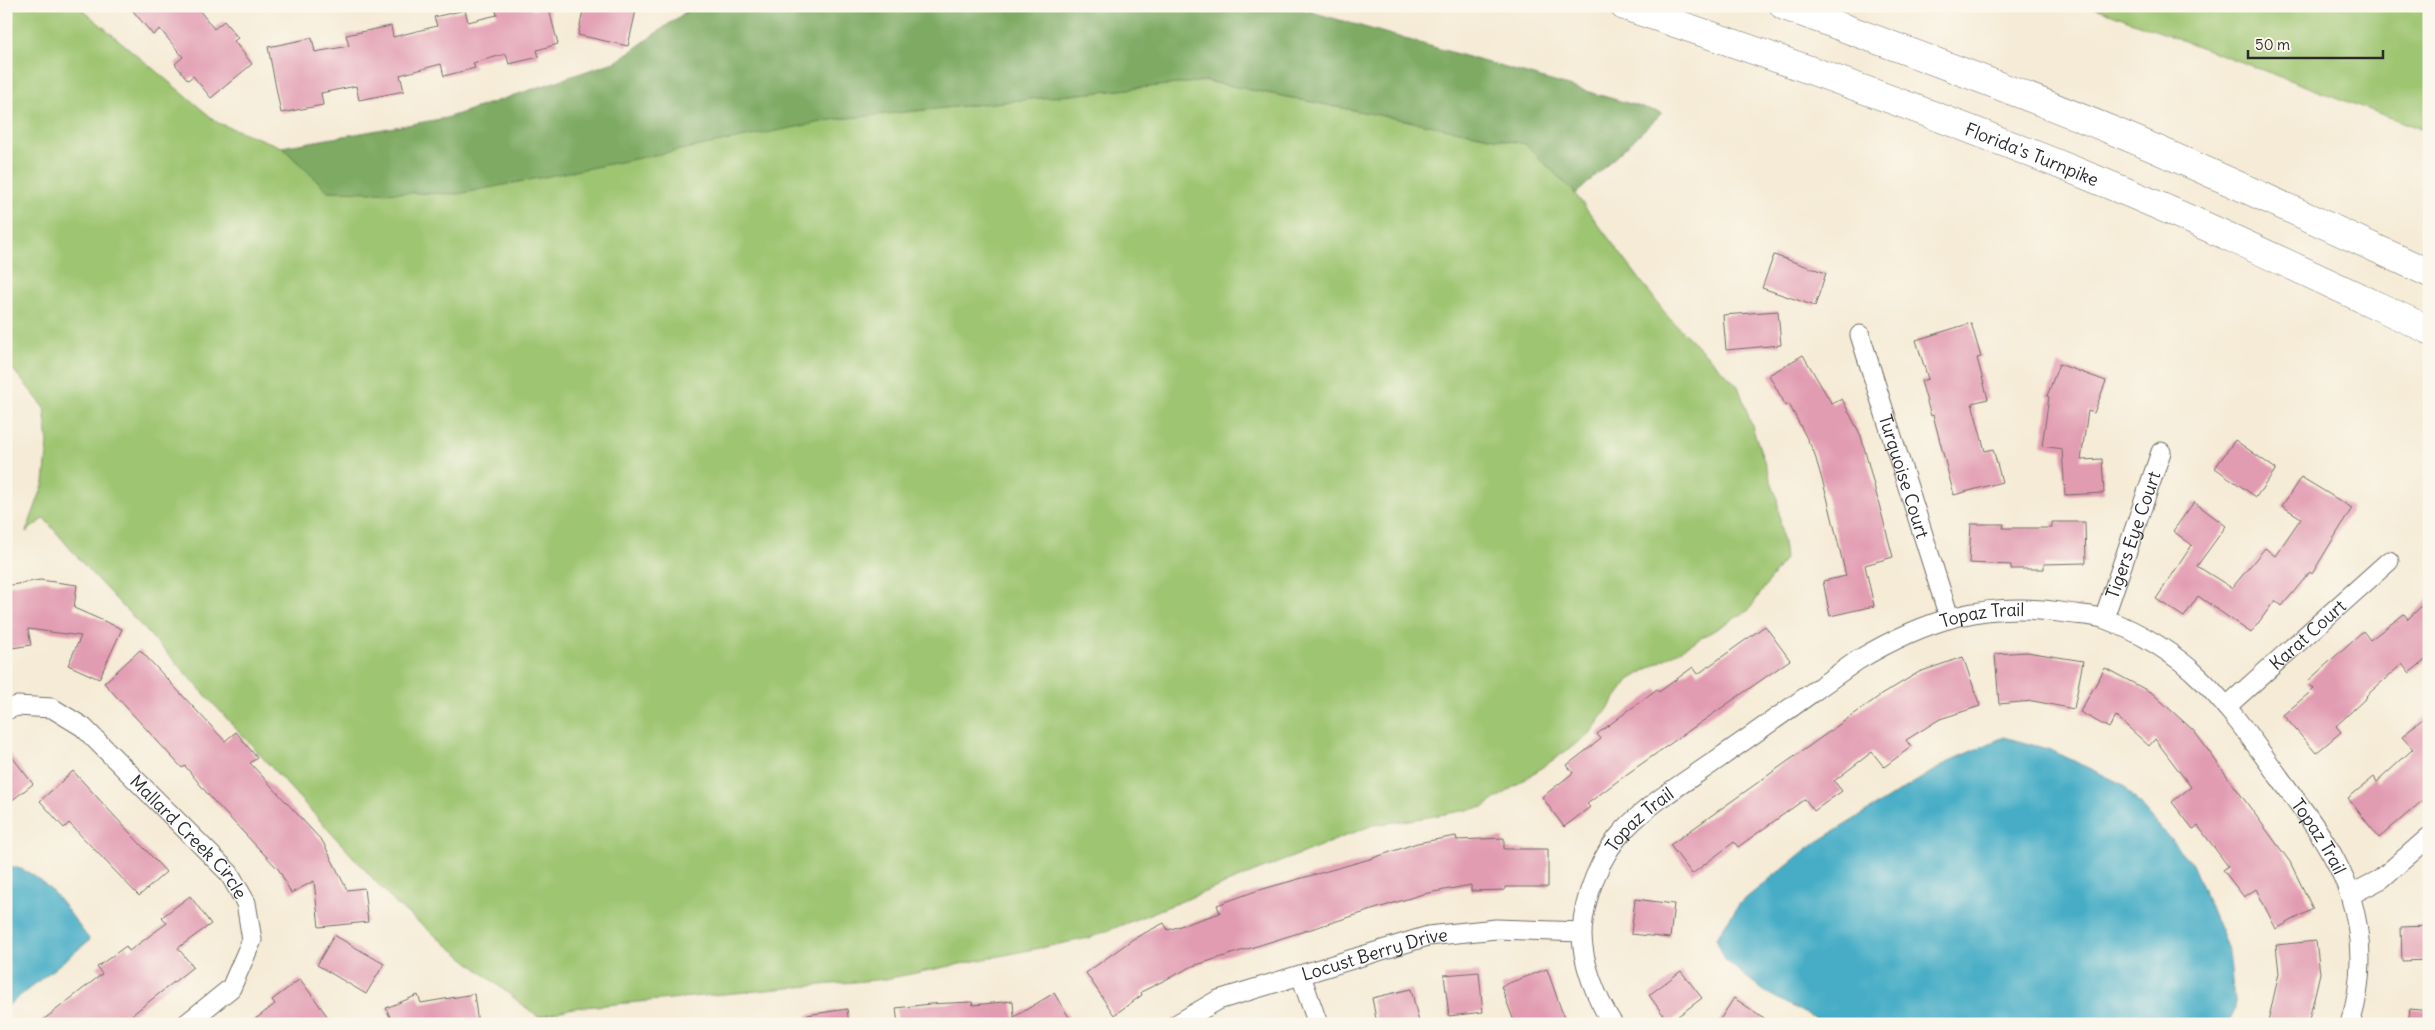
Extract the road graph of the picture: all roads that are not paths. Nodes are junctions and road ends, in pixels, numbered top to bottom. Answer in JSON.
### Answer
{"nodes":[{"id":1,"x":1624,"y":6,"type":"edge"},
{"id":2,"x":1784,"y":6,"type":"edge"},
{"id":3,"x":2429,"y":274,"type":"edge"},
{"id":4,"x":2429,"y":330,"type":"edge"},
{"id":5,"x":1860,"y":335,"type":"dead end"},
{"id":6,"x":2161,"y":452,"type":"dead end"},
{"id":7,"x":2388,"y":561,"type":"dead end"},
{"id":8,"x":1949,"y":618,"type":"junction"},
{"id":9,"x":2104,"y":618,"type":"junction"},
{"id":10,"x":2226,"y":707,"type":"junction"},
{"id":11,"x":6,"y":710,"type":"edge"},
{"id":12,"x":2429,"y":837,"type":"edge"},
{"id":13,"x":2350,"y":896,"type":"junction"},
{"id":14,"x":1582,"y":932,"type":"junction"},
{"id":15,"x":1301,"y":976,"type":"junction"},
{"id":16,"x":186,"y":1024,"type":"edge"},
{"id":17,"x":1177,"y":1024,"type":"edge"},
{"id":18,"x":1318,"y":1024,"type":"edge"},
{"id":19,"x":1613,"y":1024,"type":"edge"},
{"id":20,"x":2350,"y":1024,"type":"edge"}],
"edges":[{"from":1,"to":4,"type":"highway","name":"Florida's Turnpike"},
{"from":2,"to":3,"type":"highway"},
{"from":5,"to":8,"type":"street","name":"Turquoise Court"},
{"from":6,"to":9,"type":"street","name":"Tigers Eye Court"},
{"from":7,"to":10,"type":"street","name":"Karat Court"},
{"from":8,"to":9,"type":"street","name":"Topaz Trail"},
{"from":8,"to":14,"type":"street","name":"Topaz Trail"},
{"from":9,"to":10,"type":"street","name":"Topaz Trail"},
{"from":10,"to":13,"type":"street","name":"Topaz Trail"},
{"from":11,"to":16,"type":"street","name":"Mallard Creek Circle"},
{"from":12,"to":13,"type":"street"},
{"from":13,"to":20,"type":"street","name":"Topaz Trail"},
{"from":14,"to":15,"type":"street","name":"Locust Berry Drive"},
{"from":14,"to":19,"type":"street","name":"Topaz Trail"},
{"from":15,"to":17,"type":"street","name":"Locust Berry Drive"},
{"from":15,"to":18,"type":"street"}]}
